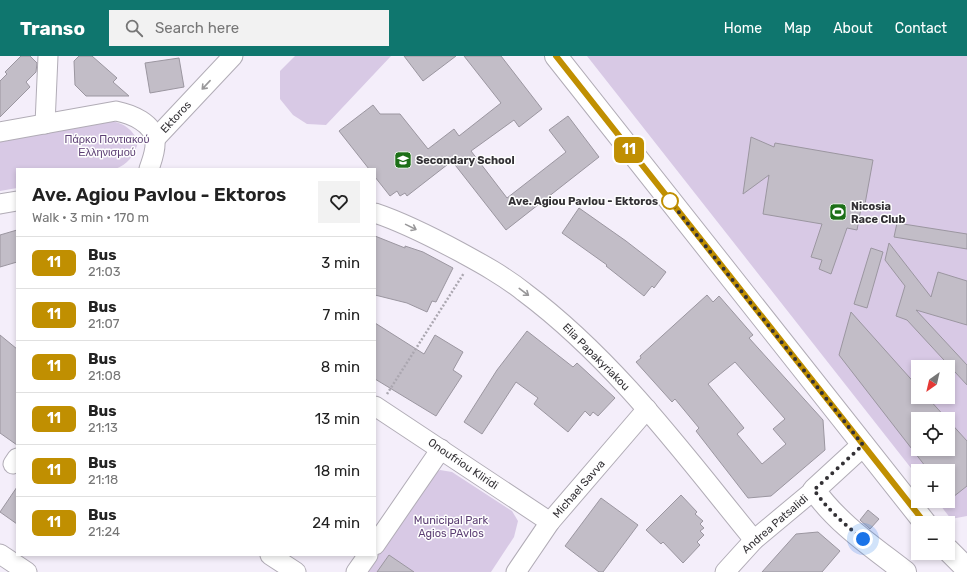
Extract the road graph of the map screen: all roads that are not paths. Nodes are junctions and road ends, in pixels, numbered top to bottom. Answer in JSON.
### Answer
{"nodes":[{"id":1,"x":48,"y":56,"type":"edge"},
{"id":2,"x":233,"y":56,"type":"edge"},
{"id":3,"x":556,"y":56,"type":"edge"},
{"id":4,"x":44,"y":124,"type":"junction"},
{"id":5,"x":0,"y":132,"type":"edge"},
{"id":6,"x":155,"y":139,"type":"junction"},
{"id":7,"x":149,"y":168,"type":"edge"},
{"id":8,"x":16,"y":201,"type":"edge"},
{"id":9,"x":0,"y":204,"type":"edge"},
{"id":10,"x":376,"y":213,"type":"edge"},
{"id":11,"x":376,"y":407,"type":"edge"},
{"id":12,"x":648,"y":409,"type":"junction"},
{"id":13,"x":863,"y":445,"type":"junction"},
{"id":14,"x":441,"y":449,"type":"junction"},
{"id":15,"x":814,"y":490,"type":"junction"},
{"id":16,"x":919,"y":516,"type":"edge"},
{"id":17,"x":550,"y":522,"type":"junction"},
{"id":18,"x":754,"y":540,"type":"junction"},
{"id":19,"x":376,"y":544,"type":"edge"},
{"id":20,"x":0,"y":554,"type":"edge"},
{"id":21,"x":272,"y":556,"type":"edge"},
{"id":22,"x":367,"y":556,"type":"edge"},
{"id":23,"x":955,"y":557,"type":"edge"},
{"id":24,"x":967,"y":569,"type":"edge"},
{"id":25,"x":27,"y":572,"type":"edge"},
{"id":26,"x":296,"y":572,"type":"edge"},
{"id":27,"x":356,"y":572,"type":"edge"},
{"id":28,"x":516,"y":572,"type":"edge"},
{"id":29,"x":725,"y":572,"type":"edge"},
{"id":30,"x":905,"y":572,"type":"edge"}],
"edges":[{"from":1,"to":4,"type":"street"},
{"from":2,"to":6,"type":"street","name":"Ektoros","one_way":true},
{"from":3,"to":13,"type":"main road"},
{"from":4,"to":5,"type":"street","name":"Ektoros"},
{"from":4,"to":6,"type":"street","name":"Ektoros"},
{"from":6,"to":7,"type":"street"},
{"from":8,"to":9,"type":"street"},
{"from":10,"to":12,"type":"street","name":"Elia Papakyriakou","one_way":true},
{"from":11,"to":14,"type":"street","name":"Onoufriou Kliridi"},
{"from":12,"to":17,"type":"street","name":"Michael Savva"},
{"from":12,"to":18,"type":"street","name":"Elia Papakyriakou"},
{"from":13,"to":15,"type":"main road","name":"Andrea Patsalidi"},
{"from":13,"to":16,"type":"main road"},
{"from":14,"to":17,"type":"street","name":"Onoufriou Kliridi"},
{"from":14,"to":19,"type":"street"},
{"from":15,"to":18,"type":"street","name":"Andrea Patsalidi"},
{"from":15,"to":30,"type":"main road"},
{"from":17,"to":28,"type":"street","name":"Michael Savva"},
{"from":18,"to":29,"type":"street","name":"Andrea Patsalidi"},
{"from":20,"to":25,"type":"street"},
{"from":21,"to":26,"type":"street"},
{"from":22,"to":27,"type":"street"},
{"from":23,"to":24,"type":"main road"}]}
